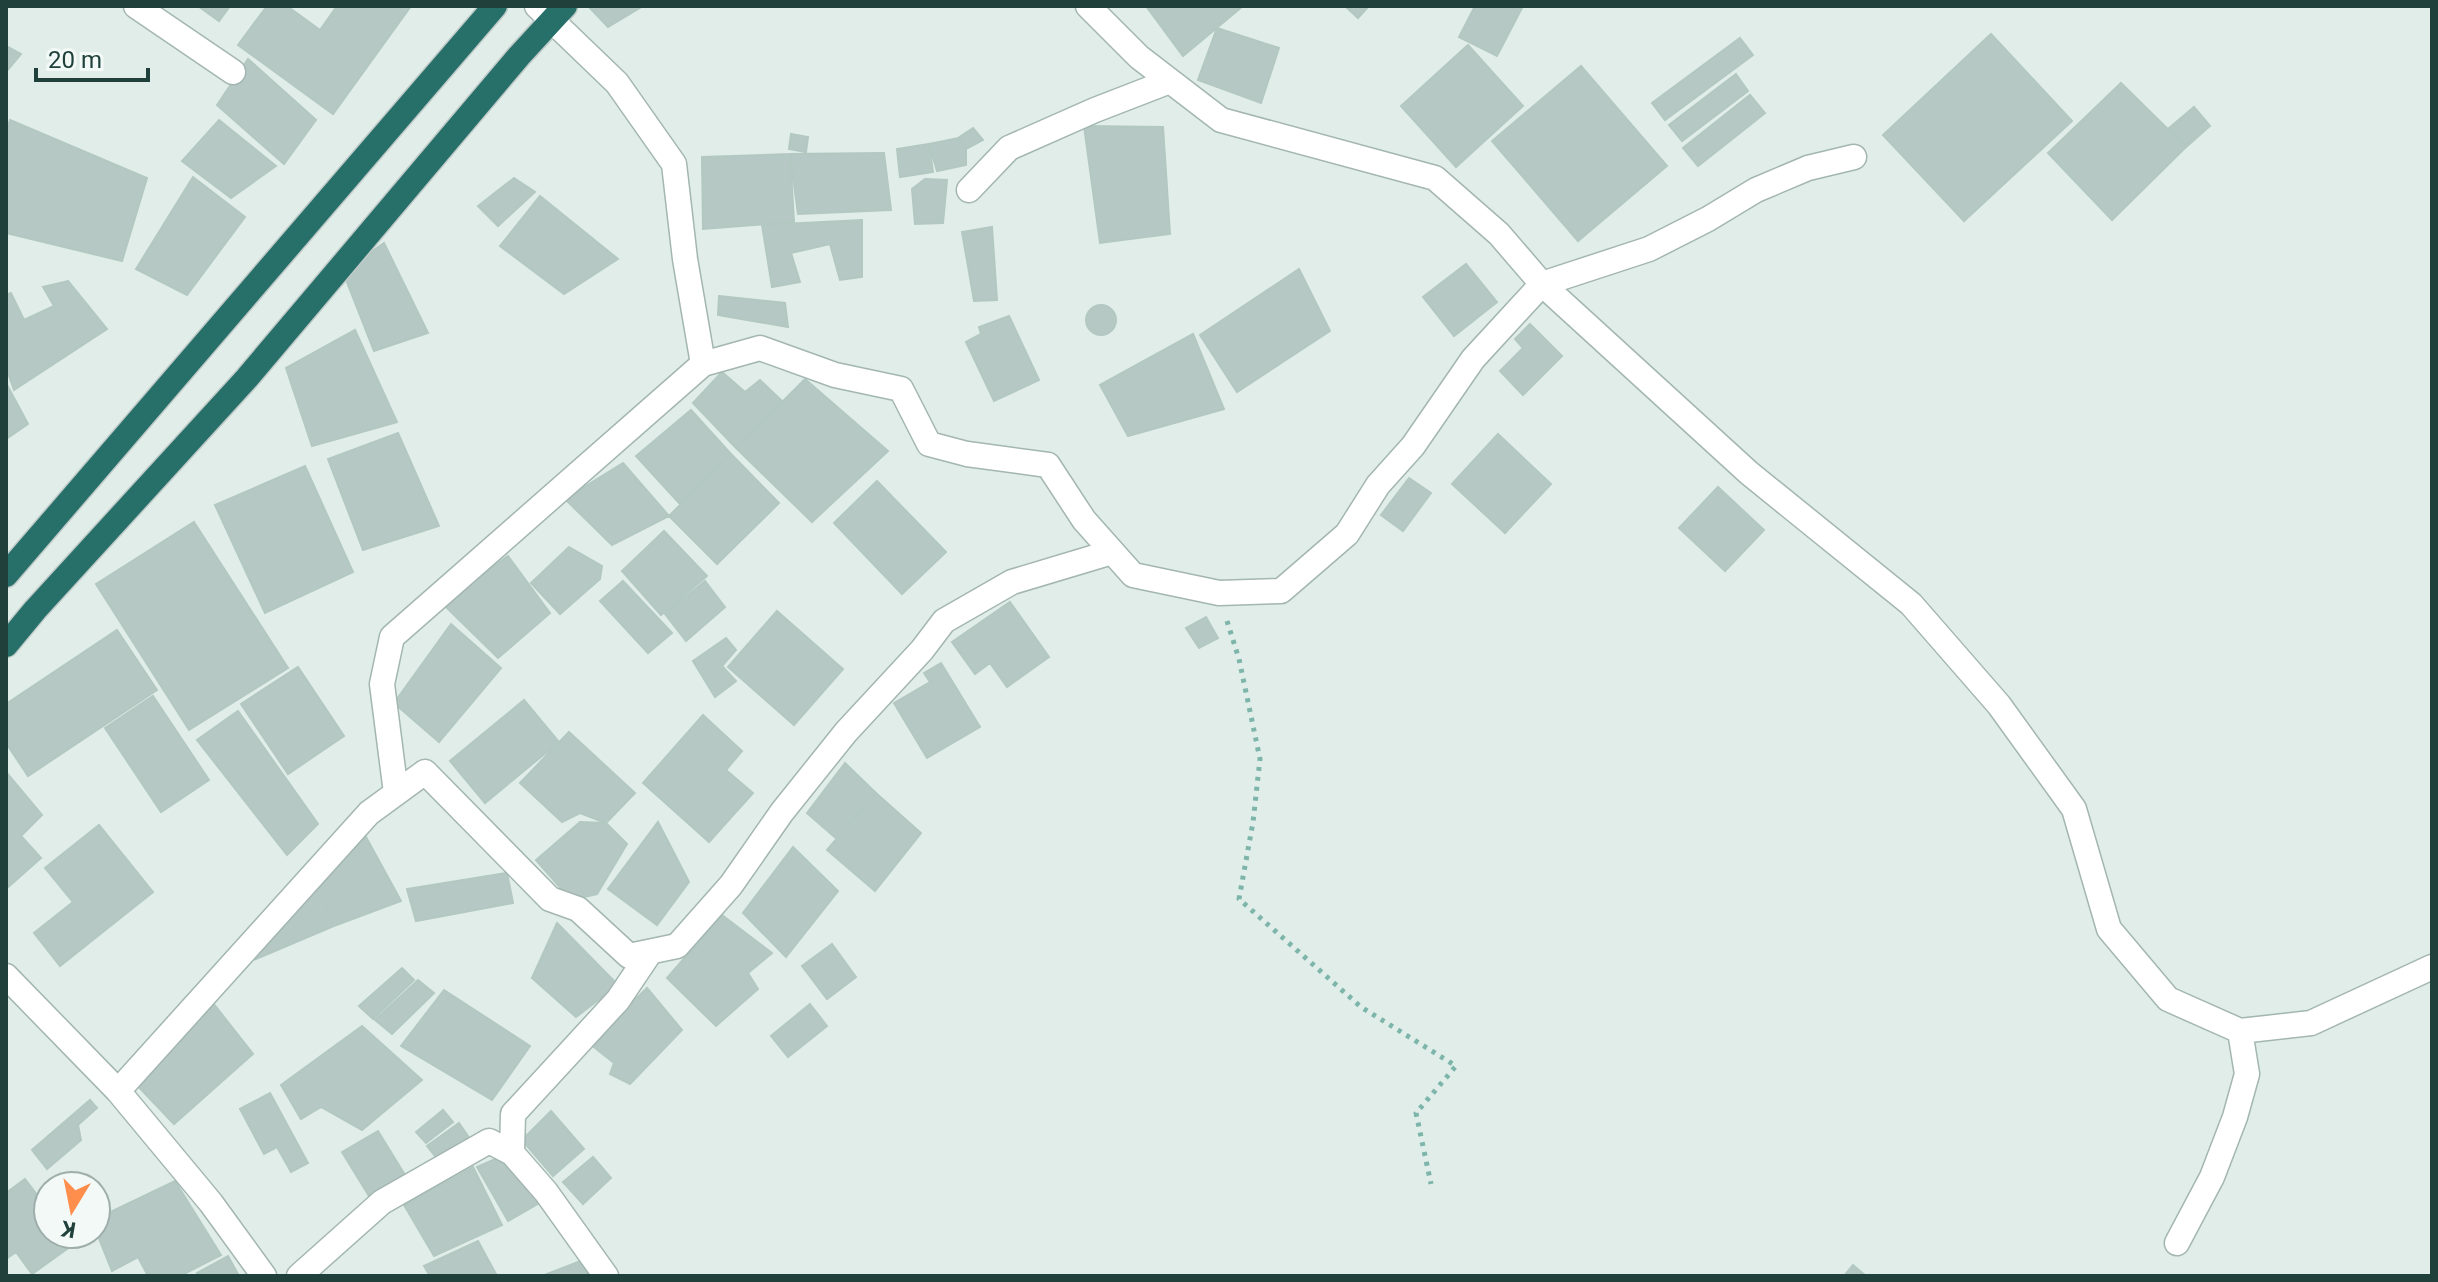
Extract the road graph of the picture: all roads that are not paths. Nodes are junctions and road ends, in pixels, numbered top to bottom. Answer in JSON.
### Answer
{"nodes":[{"id":1,"x":136,"y":6,"type":"edge"},
{"id":2,"x":495,"y":6,"type":"edge"},
{"id":3,"x":1088,"y":6,"type":"edge"},
{"id":4,"x":552,"y":11,"type":"edge"},
{"id":5,"x":233,"y":72,"type":"dead end"},
{"id":6,"x":1170,"y":81,"type":"junction"},
{"id":7,"x":1854,"y":157,"type":"dead end"},
{"id":8,"x":969,"y":190,"type":"dead end"},
{"id":9,"x":1542,"y":284,"type":"junction"},
{"id":10,"x":703,"y":364,"type":"junction"},
{"id":11,"x":1112,"y":552,"type":"junction"},
{"id":12,"x":6,"y":575,"type":"edge"},
{"id":13,"x":6,"y":645,"type":"edge"},
{"id":14,"x":396,"y":793,"type":"junction"},
{"id":15,"x":649,"y":954,"type":"junction"},
{"id":16,"x":2432,"y":967,"type":"edge"},
{"id":17,"x":6,"y":976,"type":"edge"},
{"id":18,"x":2240,"y":1031,"type":"junction"},
{"id":19,"x":118,"y":1091,"type":"junction"},
{"id":20,"x":512,"y":1153,"type":"junction"},
{"id":21,"x":2177,"y":1243,"type":"dead end"},
{"id":22,"x":264,"y":1276,"type":"edge"},
{"id":23,"x":299,"y":1276,"type":"edge"},
{"id":24,"x":606,"y":1276,"type":"edge"}],
"edges":[{"from":1,"to":5,"type":"street"},
{"from":2,"to":12,"type":"highway"},
{"from":3,"to":6,"type":"street"},
{"from":4,"to":10,"type":"street"},
{"from":4,"to":13,"type":"highway"},
{"from":6,"to":8,"type":"street"},
{"from":6,"to":9,"type":"street"},
{"from":7,"to":9,"type":"street"},
{"from":9,"to":11,"type":"street"},
{"from":9,"to":18,"type":"street"},
{"from":10,"to":11,"type":"street"},
{"from":10,"to":14,"type":"street"},
{"from":11,"to":15,"type":"street"},
{"from":14,"to":15,"type":"street"},
{"from":14,"to":19,"type":"street"},
{"from":15,"to":20,"type":"street"},
{"from":16,"to":18,"type":"street"},
{"from":17,"to":19,"type":"street"},
{"from":18,"to":21,"type":"street"},
{"from":19,"to":22,"type":"street"},
{"from":20,"to":23,"type":"street"},
{"from":20,"to":24,"type":"street"}]}
